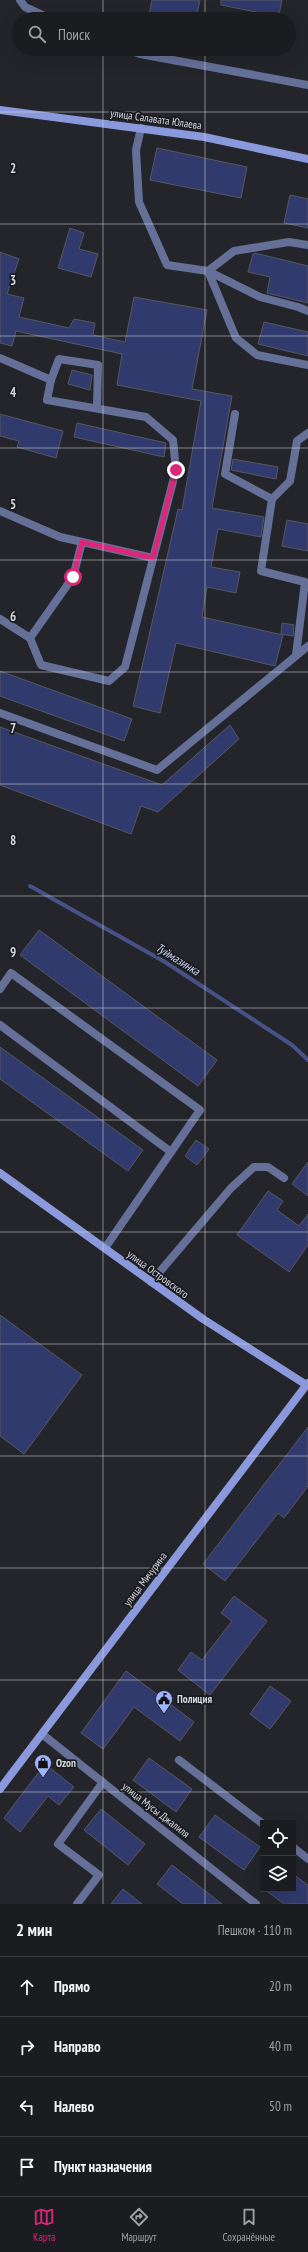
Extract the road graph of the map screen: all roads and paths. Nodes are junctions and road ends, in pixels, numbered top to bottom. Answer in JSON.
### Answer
{"nodes":[{"id":1,"x":20,"y":0,"type":"edge"},
{"id":2,"x":36,"y":12,"type":"edge"},
{"id":3,"x":151,"y":56,"type":"edge"},
{"id":4,"x":308,"y":85,"type":"edge"},
{"id":5,"x":0,"y":110,"type":"edge"},
{"id":6,"x":140,"y":128,"type":"junction"},
{"id":7,"x":308,"y":159,"type":"edge"},
{"id":8,"x":308,"y":245,"type":"edge"},
{"id":9,"x":208,"y":271,"type":"junction"},
{"id":10,"x":308,"y":311,"type":"edge"},
{"id":11,"x":0,"y":358,"type":"edge"},
{"id":12,"x":308,"y":365,"type":"edge"},
{"id":13,"x":51,"y":380,"type":"junction"},
{"id":14,"x":97,"y":408,"type":"junction"},
{"id":15,"x":235,"y":414,"type":"dead end"},
{"id":16,"x":308,"y":433,"type":"edge"},
{"id":17,"x":272,"y":499,"type":"junction"},
{"id":18,"x":0,"y":511,"type":"edge"},
{"id":19,"x":82,"y":542,"type":"junction"},
{"id":20,"x":153,"y":558,"type":"junction"},
{"id":21,"x":0,"y":619,"type":"edge"},
{"id":22,"x":30,"y":638,"type":"junction"},
{"id":23,"x":308,"y":646,"type":"edge"},
{"id":24,"x":296,"y":655,"type":"junction"},
{"id":25,"x":0,"y":713,"type":"edge"},
{"id":26,"x":0,"y":989,"type":"edge"},
{"id":27,"x":0,"y":1025,"type":"edge"},
{"id":28,"x":172,"y":1152,"type":"junction"},
{"id":29,"x":0,"y":1173,"type":"edge"},
{"id":30,"x":284,"y":1178,"type":"dead end"},
{"id":31,"x":105,"y":1248,"type":"junction"},
{"id":32,"x":151,"y":1282,"type":"junction"},
{"id":33,"x":307,"y":1385,"type":"edge"},
{"id":34,"x":42,"y":1734,"type":"junction"},
{"id":35,"x":179,"y":1760,"type":"dead end"},
{"id":36,"x":103,"y":1782,"type":"junction"},
{"id":37,"x":0,"y":1789,"type":"edge"},
{"id":38,"x":260,"y":1822,"type":"edge"},
{"id":39,"x":296,"y":1849,"type":"edge"},
{"id":40,"x":308,"y":1859,"type":"edge"},
{"id":41,"x":77,"y":1904,"type":"edge"},
{"id":42,"x":256,"y":1904,"type":"edge"}],
"edges":[{"from":1,"to":2,"type":"street"},
{"from":3,"to":4,"type":"street"},
{"from":5,"to":6,"type":"street","name":"улица Салавата Юлаева"},
{"from":6,"to":7,"type":"street","name":"улица Салавата Юлаева"},
{"from":6,"to":9,"type":"street"},
{"from":8,"to":9,"type":"street"},
{"from":9,"to":10,"type":"street"},
{"from":9,"to":12,"type":"street"},
{"from":11,"to":13,"type":"street"},
{"from":13,"to":14,"type":"street"},
{"from":13,"to":14,"type":"street"},
{"from":14,"to":20,"type":"street"},
{"from":15,"to":17,"type":"street"},
{"from":16,"to":17,"type":"street"},
{"from":17,"to":24,"type":"street"},
{"from":18,"to":19,"type":"street"},
{"from":19,"to":20,"type":"street"},
{"from":19,"to":22,"type":"street"},
{"from":20,"to":22,"type":"street"},
{"from":21,"to":22,"type":"street"},
{"from":23,"to":24,"type":"street"},
{"from":24,"to":25,"type":"street"},
{"from":26,"to":28,"type":"street"},
{"from":27,"to":28,"type":"street"},
{"from":28,"to":31,"type":"street"},
{"from":29,"to":31,"type":"street","name":"улица Островского"},
{"from":30,"to":32,"type":"street"},
{"from":31,"to":32,"type":"street","name":"улица Островского"},
{"from":32,"to":33,"type":"street","name":"улица Островского"},
{"from":33,"to":34,"type":"street","name":"улица Мичурина"},
{"from":34,"to":36,"type":"street","name":"улица Мусы Джалиля"},
{"from":34,"to":37,"type":"street","name":"улица Мичурина"},
{"from":35,"to":38,"type":"street"},
{"from":36,"to":41,"type":"street"},
{"from":36,"to":42,"type":"street","name":"улица Мусы Джалиля"},
{"from":39,"to":40,"type":"street"}]}
